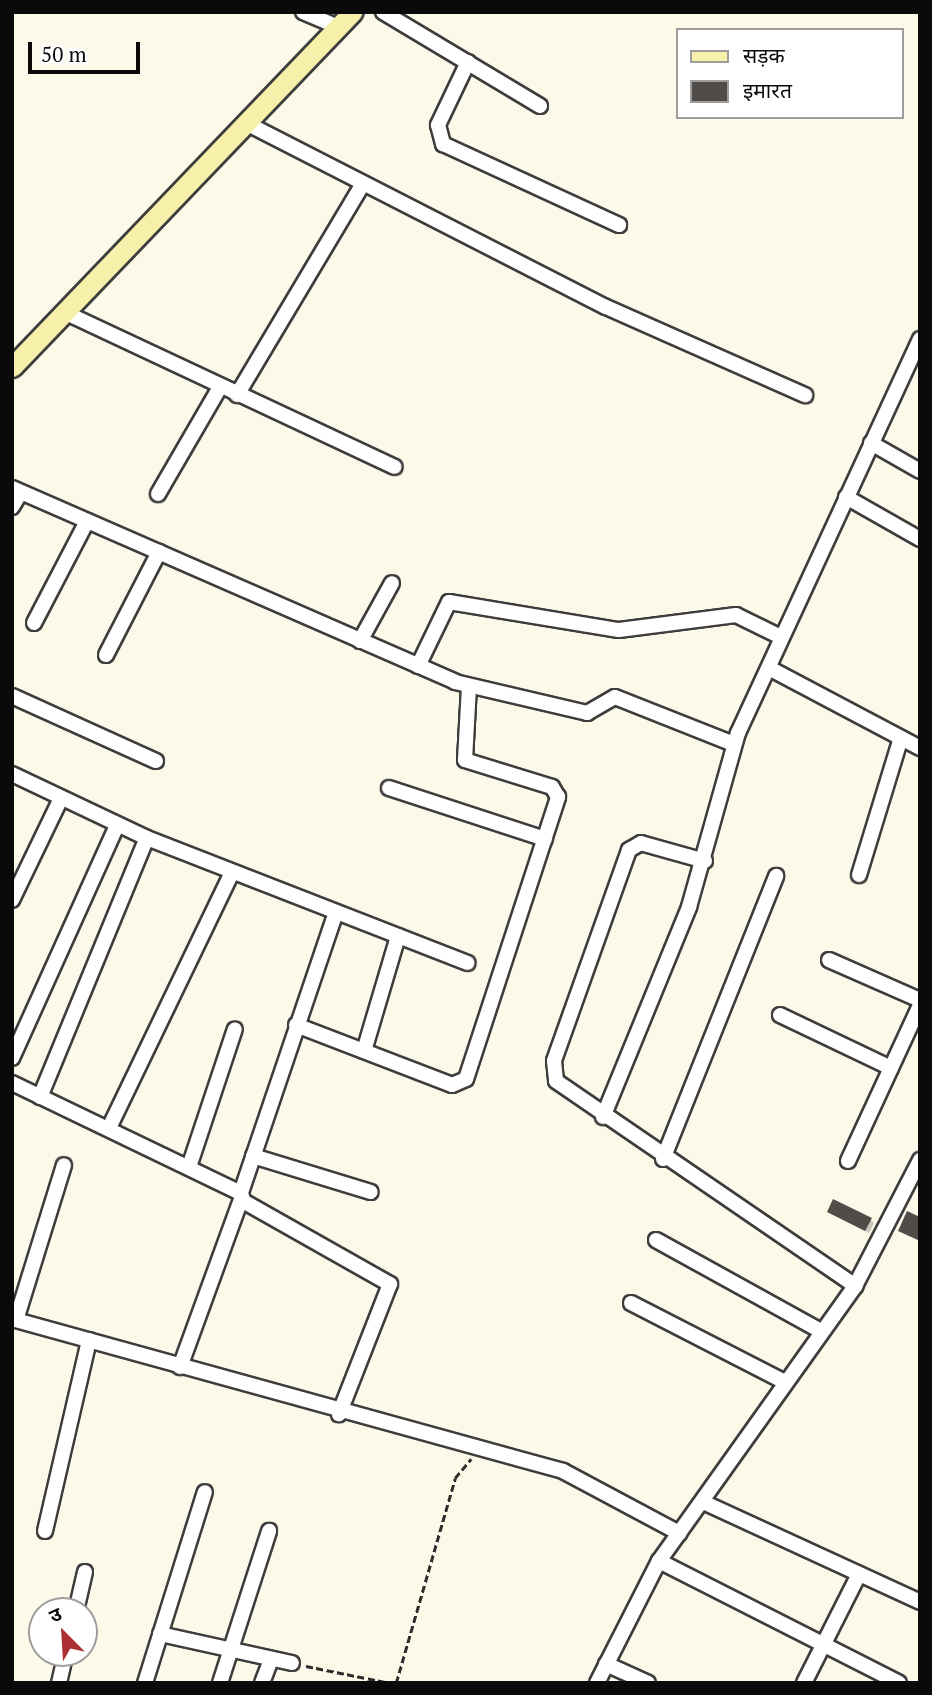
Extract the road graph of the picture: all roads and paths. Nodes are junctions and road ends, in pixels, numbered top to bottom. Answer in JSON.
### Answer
{"nodes":[{"id":1,"x":303,"y":12,"type":"edge"},
{"id":2,"x":352,"y":12,"type":"edge"},
{"id":3,"x":383,"y":12,"type":"edge"},
{"id":4,"x":338,"y":27,"type":"junction"},
{"id":5,"x":468,"y":62,"type":"junction"},
{"id":6,"x":540,"y":106,"type":"dead end"},
{"id":7,"x":246,"y":123,"type":"junction"},
{"id":8,"x":363,"y":184,"type":"junction"},
{"id":9,"x":619,"y":225,"type":"dead end"},
{"id":10,"x":64,"y":312,"type":"junction"},
{"id":11,"x":920,"y":339,"type":"edge"},
{"id":12,"x":12,"y":367,"type":"edge"},
{"id":13,"x":220,"y":387,"type":"junction"},
{"id":14,"x":237,"y":395,"type":"junction"},
{"id":15,"x":806,"y":395,"type":"dead end"},
{"id":16,"x":871,"y":443,"type":"junction"},
{"id":17,"x":395,"y":467,"type":"dead end"},
{"id":18,"x":920,"y":471,"type":"edge"},
{"id":19,"x":17,"y":490,"type":"edge"},
{"id":20,"x":159,"y":494,"type":"dead end"},
{"id":21,"x":846,"y":497,"type":"junction"},
{"id":22,"x":12,"y":507,"type":"edge"},
{"id":23,"x":87,"y":521,"type":"junction"},
{"id":24,"x":920,"y":538,"type":"edge"},
{"id":25,"x":159,"y":552,"type":"junction"},
{"id":26,"x":392,"y":583,"type":"dead end"},
{"id":27,"x":34,"y":623,"type":"dead end"},
{"id":28,"x":781,"y":637,"type":"junction"},
{"id":29,"x":360,"y":641,"type":"junction"},
{"id":30,"x":106,"y":655,"type":"dead end"},
{"id":31,"x":418,"y":666,"type":"junction"},
{"id":32,"x":769,"y":668,"type":"junction"},
{"id":33,"x":469,"y":687,"type":"junction"},
{"id":34,"x":12,"y":696,"type":"edge"},
{"id":35,"x":901,"y":738,"type":"junction"},
{"id":36,"x":734,"y":744,"type":"junction"},
{"id":37,"x":920,"y":748,"type":"edge"},
{"id":38,"x":156,"y":761,"type":"dead end"},
{"id":39,"x":12,"y":774,"type":"edge"},
{"id":40,"x":389,"y":788,"type":"dead end"},
{"id":41,"x":61,"y":798,"type":"junction"},
{"id":42,"x":117,"y":825,"type":"junction"},
{"id":43,"x":147,"y":838,"type":"junction"},
{"id":44,"x":545,"y":839,"type":"junction"},
{"id":45,"x":705,"y":861,"type":"junction"},
{"id":46,"x":232,"y":872,"type":"junction"},
{"id":47,"x":859,"y":875,"type":"dead end"},
{"id":48,"x":776,"y":876,"type":"dead end"},
{"id":49,"x":12,"y":900,"type":"edge"},
{"id":50,"x":335,"y":912,"type":"junction"},
{"id":51,"x":398,"y":936,"type":"junction"},
{"id":52,"x":830,"y":960,"type":"dead end"},
{"id":53,"x":467,"y":962,"type":"dead end"},
{"id":54,"x":920,"y":1003,"type":"edge"},
{"id":55,"x":780,"y":1015,"type":"dead end"},
{"id":56,"x":296,"y":1025,"type":"junction"},
{"id":57,"x":235,"y":1029,"type":"dead end"},
{"id":58,"x":364,"y":1051,"type":"junction"},
{"id":59,"x":12,"y":1058,"type":"edge"},
{"id":60,"x":891,"y":1068,"type":"junction"},
{"id":61,"x":12,"y":1083,"type":"edge"},
{"id":62,"x":40,"y":1097,"type":"junction"},
{"id":63,"x":603,"y":1116,"type":"junction"},
{"id":64,"x":109,"y":1128,"type":"junction"},
{"id":65,"x":253,"y":1156,"type":"junction"},
{"id":66,"x":663,"y":1159,"type":"junction"},
{"id":67,"x":920,"y":1160,"type":"edge"},
{"id":68,"x":848,"y":1161,"type":"dead end"},
{"id":69,"x":64,"y":1166,"type":"dead end"},
{"id":70,"x":189,"y":1167,"type":"junction"},
{"id":71,"x":371,"y":1192,"type":"dead end"},
{"id":72,"x":241,"y":1195,"type":"junction"},
{"id":73,"x":656,"y":1240,"type":"dead end"},
{"id":74,"x":855,"y":1286,"type":"junction"},
{"id":75,"x":631,"y":1303,"type":"dead end"},
{"id":76,"x":14,"y":1320,"type":"edge"},
{"id":77,"x":821,"y":1331,"type":"junction"},
{"id":78,"x":89,"y":1340,"type":"junction"},
{"id":79,"x":180,"y":1367,"type":"junction"},
{"id":80,"x":785,"y":1382,"type":"junction"},
{"id":81,"x":339,"y":1413,"type":"junction"},
{"id":82,"x":482,"y":1452,"type":"junction"},
{"id":83,"x":205,"y":1492,"type":"dead end"},
{"id":84,"x":703,"y":1502,"type":"junction"},
{"id":85,"x":45,"y":1531,"type":"dead end"},
{"id":86,"x":269,"y":1531,"type":"dead end"},
{"id":87,"x":679,"y":1533,"type":"junction"},
{"id":88,"x":659,"y":1561,"type":"junction"},
{"id":89,"x":85,"y":1572,"type":"dead end"},
{"id":90,"x":859,"y":1574,"type":"junction"},
{"id":91,"x":79,"y":1597,"type":"edge"},
{"id":92,"x":920,"y":1602,"type":"edge"},
{"id":93,"x":160,"y":1634,"type":"junction"},
{"id":94,"x":826,"y":1647,"type":"junction"},
{"id":95,"x":230,"y":1650,"type":"junction"},
{"id":96,"x":271,"y":1659,"type":"junction"},
{"id":97,"x":292,"y":1663,"type":"joint"},
{"id":98,"x":606,"y":1664,"type":"junction"},
{"id":99,"x":879,"y":1678,"type":"edge"},
{"id":100,"x":145,"y":1683,"type":"edge"},
{"id":101,"x":220,"y":1683,"type":"edge"},
{"id":102,"x":262,"y":1683,"type":"edge"},
{"id":103,"x":390,"y":1683,"type":"edge"},
{"id":104,"x":396,"y":1683,"type":"edge"},
{"id":105,"x":597,"y":1683,"type":"edge"},
{"id":106,"x":648,"y":1683,"type":"edge"},
{"id":107,"x":804,"y":1683,"type":"edge"},
{"id":108,"x":898,"y":1683,"type":"edge"}],
"edges":[{"from":1,"to":4,"type":"street"},
{"from":2,"to":4,"type":"street"},
{"from":3,"to":5,"type":"street"},
{"from":4,"to":7,"type":"street"},
{"from":5,"to":6,"type":"street"},
{"from":5,"to":9,"type":"street"},
{"from":7,"to":8,"type":"street"},
{"from":7,"to":10,"type":"street"},
{"from":8,"to":14,"type":"street"},
{"from":8,"to":15,"type":"street"},
{"from":10,"to":12,"type":"street"},
{"from":10,"to":13,"type":"street"},
{"from":11,"to":16,"type":"street"},
{"from":13,"to":14,"type":"street"},
{"from":13,"to":20,"type":"street"},
{"from":14,"to":17,"type":"street"},
{"from":16,"to":18,"type":"street"},
{"from":16,"to":21,"type":"street"},
{"from":19,"to":22,"type":"street"},
{"from":19,"to":23,"type":"street"},
{"from":21,"to":24,"type":"street"},
{"from":21,"to":28,"type":"street"},
{"from":23,"to":25,"type":"street"},
{"from":23,"to":27,"type":"street"},
{"from":25,"to":29,"type":"street"},
{"from":25,"to":30,"type":"street"},
{"from":26,"to":29,"type":"street"},
{"from":28,"to":31,"type":"street"},
{"from":28,"to":32,"type":"street"},
{"from":29,"to":31,"type":"street"},
{"from":31,"to":33,"type":"street"},
{"from":32,"to":35,"type":"street"},
{"from":32,"to":36,"type":"street"},
{"from":33,"to":36,"type":"street"},
{"from":33,"to":44,"type":"street"},
{"from":34,"to":38,"type":"street"},
{"from":35,"to":37,"type":"street"},
{"from":35,"to":47,"type":"street"},
{"from":36,"to":45,"type":"street"},
{"from":39,"to":41,"type":"street"},
{"from":40,"to":44,"type":"street"},
{"from":41,"to":42,"type":"street"},
{"from":41,"to":49,"type":"street"},
{"from":42,"to":43,"type":"street"},
{"from":42,"to":59,"type":"street"},
{"from":43,"to":46,"type":"street"},
{"from":43,"to":62,"type":"street"},
{"from":44,"to":58,"type":"street"},
{"from":45,"to":63,"type":"street"},
{"from":45,"to":63,"type":"street"},
{"from":46,"to":50,"type":"street"},
{"from":46,"to":64,"type":"street"},
{"from":48,"to":66,"type":"street"},
{"from":50,"to":51,"type":"street"},
{"from":50,"to":56,"type":"street"},
{"from":51,"to":53,"type":"street"},
{"from":51,"to":58,"type":"street"},
{"from":52,"to":54,"type":"street"},
{"from":54,"to":60,"type":"street"},
{"from":55,"to":60,"type":"street"},
{"from":56,"to":58,"type":"street"},
{"from":56,"to":65,"type":"street"},
{"from":57,"to":70,"type":"street"},
{"from":60,"to":68,"type":"street"},
{"from":61,"to":62,"type":"street"},
{"from":62,"to":64,"type":"street"},
{"from":63,"to":66,"type":"street"},
{"from":64,"to":70,"type":"street"},
{"from":65,"to":71,"type":"street"},
{"from":65,"to":72,"type":"street"},
{"from":66,"to":74,"type":"street"},
{"from":67,"to":74,"type":"street"},
{"from":69,"to":76,"type":"street"},
{"from":70,"to":72,"type":"street"},
{"from":72,"to":79,"type":"street"},
{"from":72,"to":81,"type":"street"},
{"from":73,"to":77,"type":"street"},
{"from":74,"to":77,"type":"street"},
{"from":75,"to":80,"type":"street"},
{"from":76,"to":78,"type":"street"},
{"from":77,"to":80,"type":"street"},
{"from":78,"to":79,"type":"street"},
{"from":78,"to":85,"type":"street"},
{"from":79,"to":81,"type":"street"},
{"from":80,"to":84,"type":"street"},
{"from":81,"to":82,"type":"street"},
{"from":82,"to":87,"type":"street"},
{"from":82,"to":104,"type":"path"},
{"from":83,"to":93,"type":"street"},
{"from":84,"to":87,"type":"street"},
{"from":84,"to":90,"type":"street"},
{"from":86,"to":95,"type":"street"},
{"from":87,"to":88,"type":"street"},
{"from":88,"to":94,"type":"street"},
{"from":88,"to":98,"type":"street"},
{"from":89,"to":91,"type":"street"},
{"from":90,"to":92,"type":"street"},
{"from":90,"to":94,"type":"street"},
{"from":93,"to":95,"type":"street"},
{"from":93,"to":100,"type":"street"},
{"from":94,"to":99,"type":"street"},
{"from":94,"to":107,"type":"street"},
{"from":95,"to":96,"type":"street"},
{"from":95,"to":101,"type":"street"},
{"from":96,"to":97,"type":"street"},
{"from":96,"to":102,"type":"street"},
{"from":97,"to":103,"type":"path"},
{"from":98,"to":105,"type":"street"},
{"from":98,"to":106,"type":"street"},
{"from":99,"to":108,"type":"street"}]}
